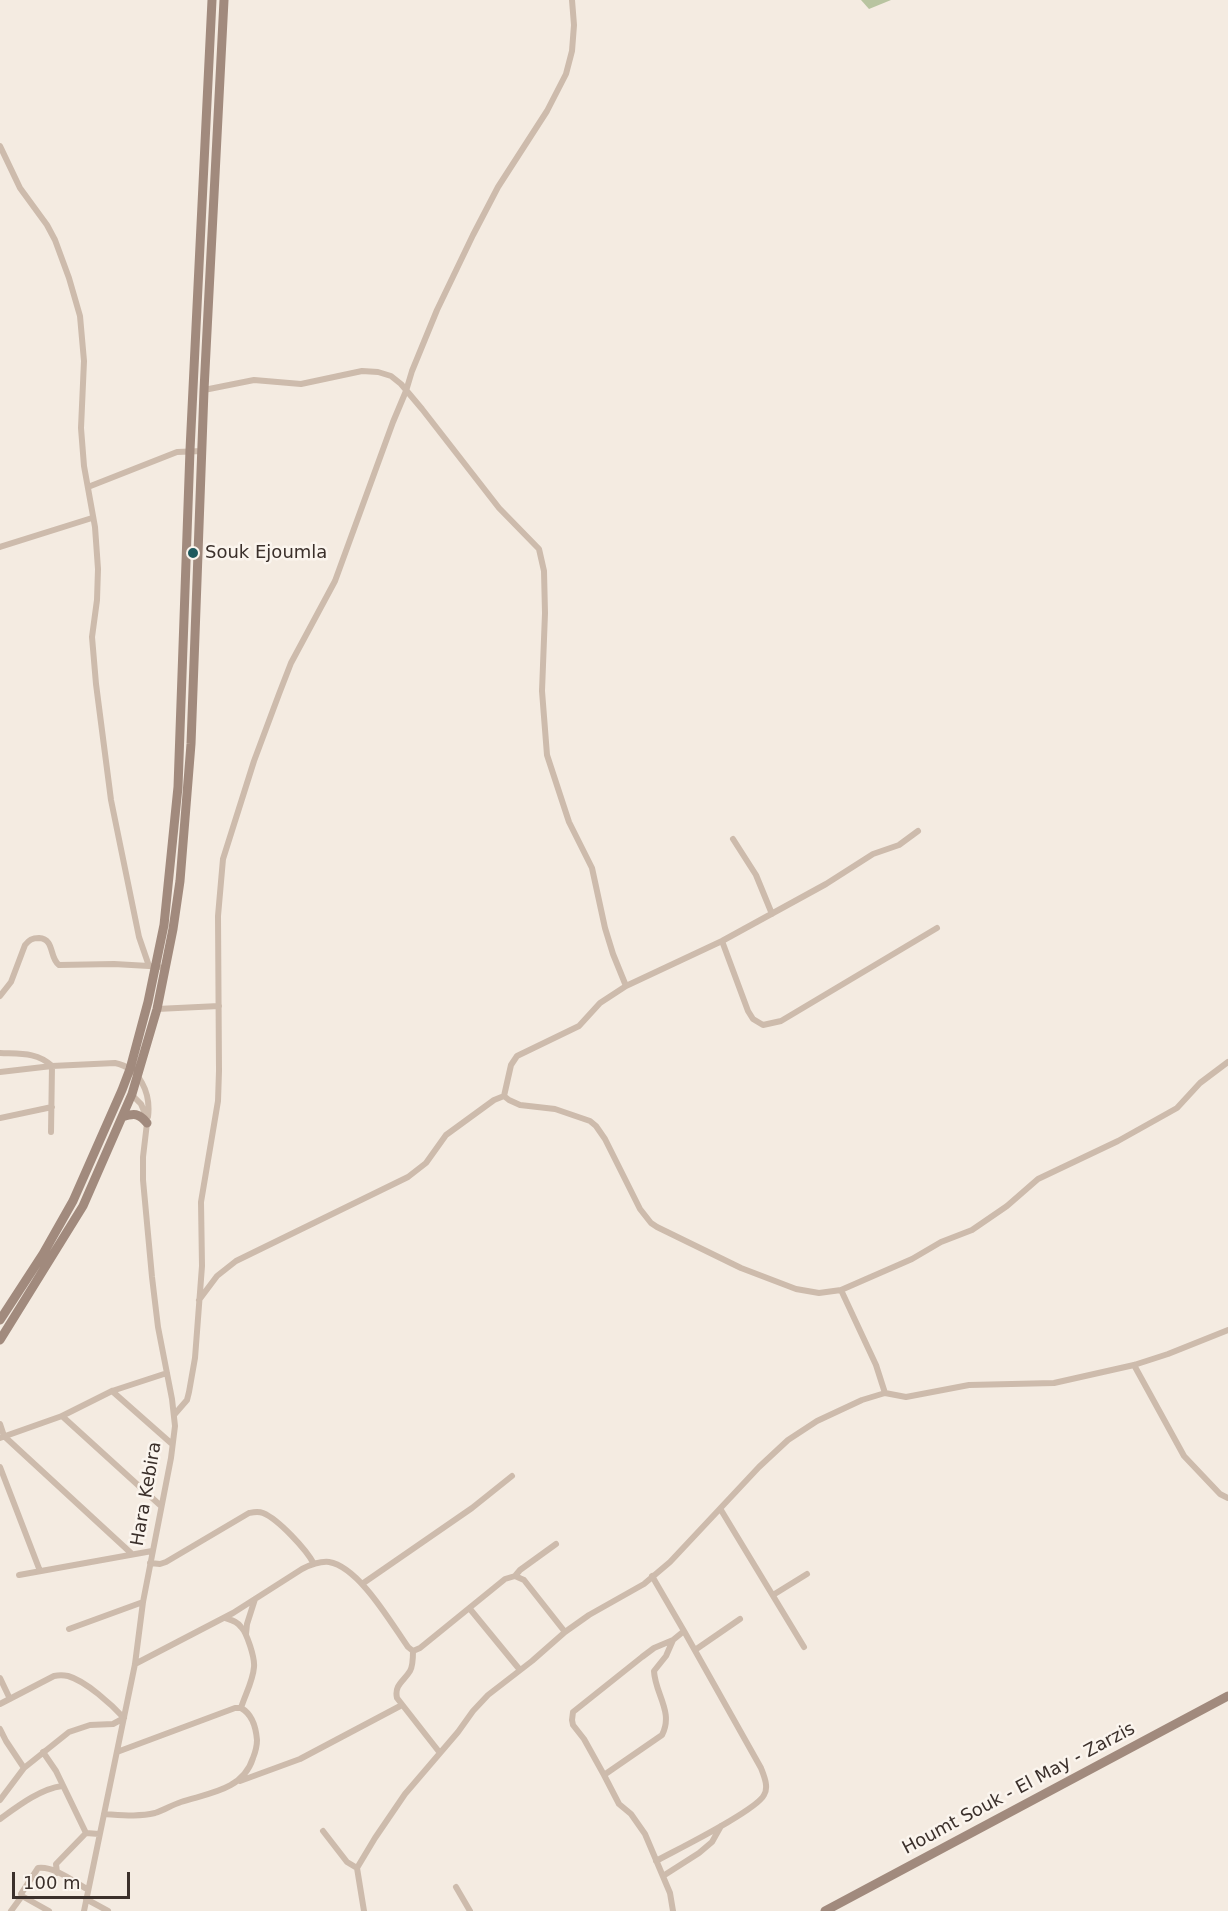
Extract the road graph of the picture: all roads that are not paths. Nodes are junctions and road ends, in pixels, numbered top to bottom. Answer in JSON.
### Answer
{"nodes":[{"id":1,"x":212,"y":0,"type":"edge"},
{"id":2,"x":224,"y":0,"type":"edge"},
{"id":3,"x":572,"y":0,"type":"edge"},
{"id":4,"x":207,"y":132,"type":"junction"},
{"id":5,"x":218,"y":133,"type":"junction"},
{"id":6,"x":0,"y":146,"type":"edge"},
{"id":7,"x":203,"y":302,"type":"junction"},
{"id":8,"x":411,"y":375,"type":"junction"},
{"id":9,"x":396,"y":379,"type":"junction"},
{"id":10,"x":204,"y":390,"type":"junction"},
{"id":11,"x":406,"y":391,"type":"junction"},
{"id":12,"x":190,"y":450,"type":"junction"},
{"id":13,"x":202,"y":451,"type":"junction"},
{"id":14,"x":87,"y":487,"type":"junction"},
{"id":15,"x":92,"y":518,"type":"junction"},
{"id":16,"x":0,"y":547,"type":"edge"},
{"id":17,"x":179,"y":744,"type":"junction"},
{"id":18,"x":191,"y":744,"type":"junction"},
{"id":19,"x":918,"y":831,"type":"dead end"},
{"id":20,"x":733,"y":839,"type":"dead end"},
{"id":21,"x":772,"y":914,"type":"junction"},
{"id":22,"x":937,"y":928,"type":"dead end"},
{"id":23,"x":722,"y":941,"type":"junction"},
{"id":24,"x":152,"y":966,"type":"junction"},
{"id":25,"x":167,"y":966,"type":"junction"},
{"id":26,"x":626,"y":986,"type":"junction"},
{"id":27,"x":0,"y":996,"type":"edge"},
{"id":28,"x":219,"y":1006,"type":"junction"},
{"id":29,"x":157,"y":1009,"type":"junction"},
{"id":30,"x":0,"y":1053,"type":"edge"},
{"id":31,"x":1228,"y":1062,"type":"edge"},
{"id":32,"x":52,"y":1066,"type":"junction"},
{"id":33,"x":130,"y":1069,"type":"junction"},
{"id":34,"x":0,"y":1072,"type":"edge"},
{"id":35,"x":138,"y":1076,"type":"junction"},
{"id":36,"x":122,"y":1090,"type":"junction"},
{"id":37,"x":132,"y":1094,"type":"junction"},
{"id":38,"x":504,"y":1096,"type":"junction"},
{"id":39,"x":51,"y":1107,"type":"junction"},
{"id":40,"x":122,"y":1117,"type":"junction"},
{"id":41,"x":0,"y":1118,"type":"edge"},
{"id":42,"x":147,"y":1123,"type":"junction"},
{"id":43,"x":51,"y":1132,"type":"dead end"},
{"id":44,"x":73,"y":1201,"type":"junction"},
{"id":45,"x":83,"y":1206,"type":"junction"},
{"id":46,"x":841,"y":1290,"type":"junction"},
{"id":47,"x":199,"y":1301,"type":"junction"},
{"id":48,"x":3,"y":1307,"type":"edge"},
{"id":49,"x":0,"y":1320,"type":"edge"},
{"id":50,"x":1228,"y":1330,"type":"edge"},
{"id":51,"x":0,"y":1340,"type":"edge"},
{"id":52,"x":1134,"y":1365,"type":"junction"},
{"id":53,"x":167,"y":1373,"type":"junction"},
{"id":54,"x":112,"y":1391,"type":"junction"},
{"id":55,"x":885,"y":1393,"type":"junction"},
{"id":56,"x":174,"y":1415,"type":"junction"},
{"id":57,"x":62,"y":1416,"type":"junction"},
{"id":58,"x":0,"y":1424,"type":"edge"},
{"id":59,"x":2,"y":1437,"type":"edge"},
{"id":60,"x":172,"y":1444,"type":"junction"},
{"id":61,"x":0,"y":1467,"type":"edge"},
{"id":62,"x":512,"y":1476,"type":"dead end"},
{"id":63,"x":1228,"y":1498,"type":"edge"},
{"id":64,"x":161,"y":1506,"type":"junction"},
{"id":65,"x":721,"y":1510,"type":"junction"},
{"id":66,"x":556,"y":1544,"type":"dead end"},
{"id":67,"x":152,"y":1551,"type":"junction"},
{"id":68,"x":132,"y":1554,"type":"junction"},
{"id":69,"x":150,"y":1563,"type":"junction"},
{"id":70,"x":314,"y":1564,"type":"junction"},
{"id":71,"x":40,"y":1571,"type":"junction"},
{"id":72,"x":807,"y":1574,"type":"dead end"},
{"id":73,"x":19,"y":1575,"type":"dead end"},
{"id":74,"x":515,"y":1576,"type":"junction"},
{"id":75,"x":652,"y":1576,"type":"junction"},
{"id":76,"x":362,"y":1584,"type":"junction"},
{"id":77,"x":773,"y":1595,"type":"junction"},
{"id":78,"x":256,"y":1598,"type":"junction"},
{"id":79,"x":143,"y":1602,"type":"junction"},
{"id":80,"x":470,"y":1609,"type":"junction"},
{"id":81,"x":224,"y":1618,"type":"junction"},
{"id":82,"x":740,"y":1619,"type":"dead end"},
{"id":83,"x":69,"y":1629,"type":"dead end"},
{"id":84,"x":684,"y":1631,"type":"junction"},
{"id":85,"x":566,"y":1632,"type":"junction"},
{"id":86,"x":246,"y":1634,"type":"junction"},
{"id":87,"x":674,"y":1640,"type":"junction"},
{"id":88,"x":804,"y":1647,"type":"dead end"},
{"id":89,"x":695,"y":1650,"type":"junction"},
{"id":90,"x":413,"y":1651,"type":"junction"},
{"id":91,"x":135,"y":1664,"type":"junction"},
{"id":92,"x":520,"y":1670,"type":"junction"},
{"id":93,"x":0,"y":1678,"type":"edge"},
{"id":94,"x":1228,"y":1696,"type":"edge"},
{"id":95,"x":10,"y":1699,"type":"junction"},
{"id":96,"x":0,"y":1704,"type":"edge"},
{"id":97,"x":402,"y":1706,"type":"junction"},
{"id":98,"x":241,"y":1708,"type":"junction"},
{"id":99,"x":124,"y":1719,"type":"junction"},
{"id":100,"x":0,"y":1729,"type":"edge"},
{"id":101,"x":44,"y":1752,"type":"junction"},
{"id":102,"x":117,"y":1752,"type":"junction"},
{"id":103,"x":440,"y":1753,"type":"junction"},
{"id":104,"x":24,"y":1768,"type":"junction"},
{"id":105,"x":604,"y":1775,"type":"junction"},
{"id":106,"x":236,"y":1782,"type":"junction"},
{"id":107,"x":62,"y":1786,"type":"junction"},
{"id":108,"x":0,"y":1800,"type":"edge"},
{"id":109,"x":104,"y":1814,"type":"junction"},
{"id":110,"x":0,"y":1819,"type":"edge"},
{"id":111,"x":721,"y":1825,"type":"junction"},
{"id":112,"x":323,"y":1831,"type":"dead end"},
{"id":113,"x":86,"y":1833,"type":"junction"},
{"id":114,"x":99,"y":1834,"type":"junction"},
{"id":115,"x":656,"y":1861,"type":"junction"},
{"id":116,"x":357,"y":1868,"type":"junction"},
{"id":117,"x":57,"y":1873,"type":"junction"},
{"id":118,"x":663,"y":1876,"type":"junction"},
{"id":119,"x":456,"y":1887,"type":"dead end"},
{"id":120,"x":87,"y":1889,"type":"junction"},
{"id":121,"x":22,"y":1896,"type":"junction"},
{"id":122,"x":86,"y":1899,"type":"junction"},
{"id":123,"x":11,"y":1911,"type":"edge"},
{"id":124,"x":49,"y":1911,"type":"edge"},
{"id":125,"x":84,"y":1911,"type":"edge"},
{"id":126,"x":108,"y":1911,"type":"edge"},
{"id":127,"x":364,"y":1911,"type":"edge"},
{"id":128,"x":470,"y":1911,"type":"edge"},
{"id":129,"x":673,"y":1911,"type":"edge"},
{"id":130,"x":825,"y":1911,"type":"edge"}],
"edges":[{"from":1,"to":4,"type":"main road"},
{"from":2,"to":5,"type":"main road"},
{"from":3,"to":8,"type":"street"},
{"from":4,"to":5,"type":"main road"},
{"from":4,"to":7,"type":"main road"},
{"from":5,"to":7,"type":"main road"},
{"from":6,"to":14,"type":"street"},
{"from":7,"to":10,"type":"main road"},
{"from":7,"to":12,"type":"main road"},
{"from":8,"to":9,"type":"street"},
{"from":8,"to":11,"type":"street"},
{"from":9,"to":10,"type":"street"},
{"from":9,"to":11,"type":"street"},
{"from":10,"to":13,"type":"main road"},
{"from":11,"to":26,"type":"street"},
{"from":11,"to":28,"type":"street"},
{"from":12,"to":13,"type":"street"},
{"from":12,"to":14,"type":"street"},
{"from":12,"to":17,"type":"main road"},
{"from":13,"to":18,"type":"main road"},
{"from":14,"to":15,"type":"street"},
{"from":15,"to":16,"type":"street"},
{"from":15,"to":24,"type":"street"},
{"from":17,"to":18,"type":"main road"},
{"from":17,"to":24,"type":"main road"},
{"from":18,"to":25,"type":"main road"},
{"from":19,"to":21,"type":"street"},
{"from":20,"to":21,"type":"street"},
{"from":21,"to":23,"type":"street"},
{"from":22,"to":23,"type":"street"},
{"from":23,"to":26,"type":"street"},
{"from":24,"to":25,"type":"street"},
{"from":24,"to":27,"type":"street"},
{"from":24,"to":33,"type":"main road"},
{"from":25,"to":29,"type":"main road"},
{"from":26,"to":38,"type":"street"},
{"from":28,"to":29,"type":"street"},
{"from":28,"to":47,"type":"street"},
{"from":29,"to":35,"type":"main road"},
{"from":30,"to":32,"type":"street"},
{"from":31,"to":46,"type":"street"},
{"from":32,"to":33,"type":"street"},
{"from":32,"to":34,"type":"street"},
{"from":32,"to":39,"type":"street"},
{"from":33,"to":35,"type":"street"},
{"from":33,"to":36,"type":"main road"},
{"from":35,"to":37,"type":"main road"},
{"from":35,"to":42,"type":"street","name":"Hara Kebira"},
{"from":36,"to":37,"type":"street"},
{"from":36,"to":44,"type":"main road"},
{"from":37,"to":40,"type":"main road"},
{"from":37,"to":42,"type":"street"},
{"from":38,"to":46,"type":"street"},
{"from":38,"to":47,"type":"street"},
{"from":39,"to":41,"type":"street"},
{"from":39,"to":43,"type":"street"},
{"from":40,"to":42,"type":"main road"},
{"from":40,"to":45,"type":"main road"},
{"from":42,"to":53,"type":"street","name":"Hara Kebira"},
{"from":44,"to":45,"type":"main road"},
{"from":44,"to":48,"type":"main road"},
{"from":45,"to":51,"type":"main road"},
{"from":46,"to":55,"type":"street"},
{"from":47,"to":56,"type":"street"},
{"from":48,"to":49,"type":"main road"},
{"from":50,"to":52,"type":"street"},
{"from":52,"to":55,"type":"street"},
{"from":52,"to":63,"type":"street"},
{"from":53,"to":54,"type":"street"},
{"from":53,"to":56,"type":"street","name":"Hara Kebira"},
{"from":54,"to":57,"type":"street"},
{"from":54,"to":60,"type":"street"},
{"from":55,"to":65,"type":"street"},
{"from":56,"to":60,"type":"street","name":"Hara Kebira"},
{"from":57,"to":59,"type":"street"},
{"from":57,"to":64,"type":"street"},
{"from":58,"to":59,"type":"street"},
{"from":59,"to":68,"type":"street"},
{"from":60,"to":64,"type":"street","name":"Hara Kebira"},
{"from":61,"to":71,"type":"street"},
{"from":62,"to":76,"type":"street"},
{"from":64,"to":67,"type":"street","name":"Hara Kebira"},
{"from":65,"to":75,"type":"street"},
{"from":65,"to":77,"type":"street"},
{"from":66,"to":74,"type":"street"},
{"from":67,"to":68,"type":"street"},
{"from":67,"to":69,"type":"street","name":"Hara Kebira"},
{"from":68,"to":71,"type":"street"},
{"from":69,"to":70,"type":"street"},
{"from":69,"to":79,"type":"street","name":"Hara Kebira"},
{"from":70,"to":76,"type":"street"},
{"from":70,"to":78,"type":"street"},
{"from":71,"to":73,"type":"street"},
{"from":72,"to":77,"type":"street"},
{"from":74,"to":80,"type":"street"},
{"from":74,"to":85,"type":"street"},
{"from":75,"to":84,"type":"street"},
{"from":75,"to":85,"type":"street"},
{"from":76,"to":90,"type":"street"},
{"from":77,"to":88,"type":"street"},
{"from":78,"to":81,"type":"street"},
{"from":78,"to":86,"type":"street"},
{"from":79,"to":83,"type":"street"},
{"from":79,"to":91,"type":"street","name":"Hara Kebira"},
{"from":80,"to":90,"type":"street"},
{"from":80,"to":92,"type":"street"},
{"from":81,"to":86,"type":"street"},
{"from":81,"to":91,"type":"street"},
{"from":82,"to":89,"type":"street"},
{"from":84,"to":87,"type":"street"},
{"from":84,"to":89,"type":"street"},
{"from":85,"to":92,"type":"street"},
{"from":86,"to":98,"type":"street"},
{"from":87,"to":105,"type":"street"},
{"from":87,"to":105,"type":"street"},
{"from":89,"to":111,"type":"street"},
{"from":90,"to":97,"type":"street"},
{"from":91,"to":99,"type":"street","name":"Hara Kebira"},
{"from":92,"to":103,"type":"street"},
{"from":93,"to":95,"type":"street"},
{"from":94,"to":130,"type":"main road","name":"Houmt Souk - El May - Zarzis"},
{"from":95,"to":96,"type":"street"},
{"from":95,"to":99,"type":"street"},
{"from":97,"to":103,"type":"street"},
{"from":97,"to":106,"type":"street"},
{"from":98,"to":102,"type":"street"},
{"from":98,"to":106,"type":"street"},
{"from":99,"to":101,"type":"street"},
{"from":99,"to":102,"type":"street","name":"Hara Kebira"},
{"from":100,"to":104,"type":"street"},
{"from":101,"to":104,"type":"street"},
{"from":101,"to":107,"type":"street"},
{"from":102,"to":109,"type":"street","name":"Hara Kebira"},
{"from":103,"to":116,"type":"street"},
{"from":104,"to":108,"type":"street"},
{"from":105,"to":115,"type":"street"},
{"from":106,"to":109,"type":"street"},
{"from":107,"to":110,"type":"street"},
{"from":107,"to":113,"type":"street"},
{"from":109,"to":114,"type":"street","name":"Hara Kebira"},
{"from":111,"to":115,"type":"street"},
{"from":111,"to":118,"type":"street"},
{"from":112,"to":116,"type":"street"},
{"from":113,"to":114,"type":"street"},
{"from":113,"to":117,"type":"street"},
{"from":114,"to":120,"type":"street","name":"Hara Kebira"},
{"from":115,"to":118,"type":"street"},
{"from":116,"to":127,"type":"street"},
{"from":117,"to":120,"type":"street"},
{"from":117,"to":121,"type":"street"},
{"from":118,"to":129,"type":"street"},
{"from":119,"to":128,"type":"street"},
{"from":120,"to":122,"type":"street","name":"Hara Kebira"},
{"from":121,"to":123,"type":"street"},
{"from":121,"to":124,"type":"street"},
{"from":122,"to":125,"type":"street","name":"Hara Kebira"},
{"from":122,"to":126,"type":"street"}]}
